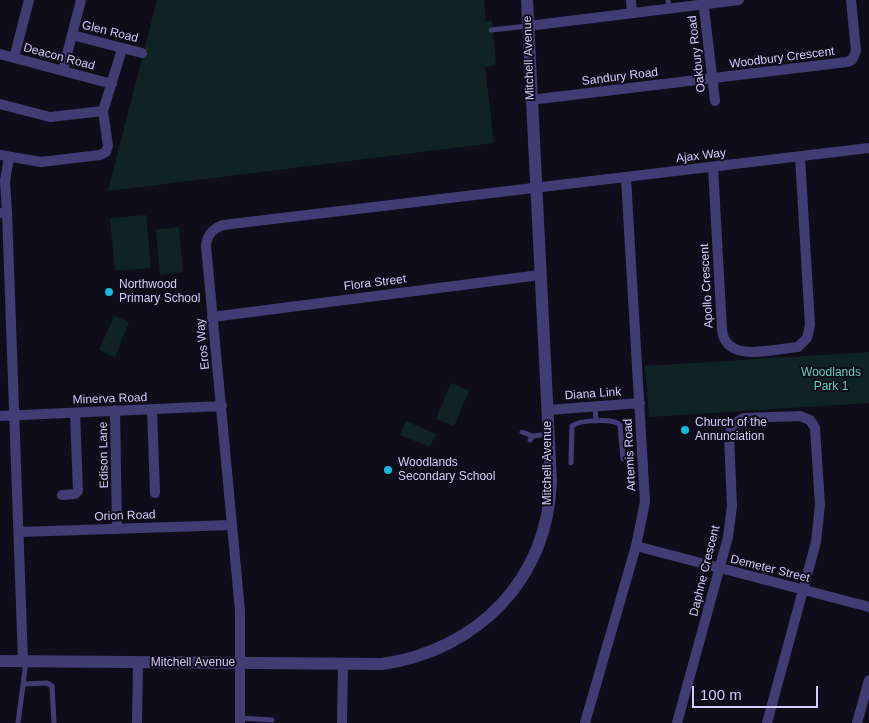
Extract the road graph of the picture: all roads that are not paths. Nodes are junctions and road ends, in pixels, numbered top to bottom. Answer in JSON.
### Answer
{"nodes":[{"id":1,"x":29,"y":0,"type":"edge"},
{"id":2,"x":81,"y":0,"type":"edge"},
{"id":3,"x":526,"y":0,"type":"edge"},
{"id":4,"x":631,"y":0,"type":"edge"},
{"id":5,"x":739,"y":0,"type":"edge"},
{"id":6,"x":850,"y":0,"type":"edge"},
{"id":7,"x":704,"y":2,"type":"edge"},
{"id":8,"x":668,"y":4,"type":"edge"},
{"id":9,"x":632,"y":13,"type":"junction"},
{"id":10,"x":528,"y":26,"type":"junction"},
{"id":11,"x":491,"y":30,"type":"dead end"},
{"id":12,"x":72,"y":35,"type":"junction"},
{"id":13,"x":122,"y":48,"type":"junction"},
{"id":14,"x":142,"y":53,"type":"dead end"},
{"id":15,"x":0,"y":54,"type":"edge"},
{"id":16,"x":14,"y":58,"type":"junction"},
{"id":17,"x":62,"y":70,"type":"junction"},
{"id":18,"x":713,"y":79,"type":"junction"},
{"id":19,"x":112,"y":84,"type":"junction"},
{"id":20,"x":530,"y":100,"type":"junction"},
{"id":21,"x":715,"y":101,"type":"dead end"},
{"id":22,"x":0,"y":104,"type":"edge"},
{"id":23,"x":103,"y":111,"type":"junction"},
{"id":24,"x":869,"y":148,"type":"edge"},
{"id":25,"x":5,"y":156,"type":"edge"},
{"id":26,"x":800,"y":157,"type":"junction"},
{"id":27,"x":713,"y":168,"type":"junction"},
{"id":28,"x":626,"y":178,"type":"junction"},
{"id":29,"x":535,"y":188,"type":"junction"},
{"id":30,"x":3,"y":212,"type":"edge"},
{"id":31,"x":540,"y":275,"type":"junction"},
{"id":32,"x":212,"y":317,"type":"junction"},
{"id":33,"x":640,"y":403,"type":"junction"},
{"id":34,"x":222,"y":406,"type":"junction"},
{"id":35,"x":596,"y":406,"type":"junction"},
{"id":36,"x":158,"y":407,"type":"junction"},
{"id":37,"x":116,"y":410,"type":"junction"},
{"id":38,"x":548,"y":410,"type":"junction"},
{"id":39,"x":75,"y":412,"type":"junction"},
{"id":40,"x":14,"y":415,"type":"junction"},
{"id":41,"x":0,"y":416,"type":"edge"},
{"id":42,"x":596,"y":422,"type":"junction"},
{"id":43,"x":522,"y":432,"type":"dead end"},
{"id":44,"x":550,"y":434,"type":"junction"},
{"id":45,"x":623,"y":459,"type":"dead end"},
{"id":46,"x":571,"y":463,"type":"dead end"},
{"id":47,"x":155,"y":493,"type":"dead end"},
{"id":48,"x":62,"y":495,"type":"dead end"},
{"id":49,"x":232,"y":525,"type":"junction"},
{"id":50,"x":117,"y":529,"type":"junction"},
{"id":51,"x":19,"y":532,"type":"junction"},
{"id":52,"x":636,"y":546,"type":"junction"},
{"id":53,"x":720,"y":569,"type":"junction"},
{"id":54,"x":804,"y":590,"type":"junction"},
{"id":55,"x":869,"y":607,"type":"edge"},
{"id":56,"x":0,"y":661,"type":"edge"},
{"id":57,"x":24,"y":661,"type":"junction"},
{"id":58,"x":138,"y":663,"type":"junction"},
{"id":59,"x":242,"y":663,"type":"junction"},
{"id":60,"x":343,"y":665,"type":"junction"},
{"id":61,"x":869,"y":680,"type":"edge"},
{"id":62,"x":24,"y":684,"type":"junction"},
{"id":63,"x":240,"y":720,"type":"edge"},
{"id":64,"x":272,"y":720,"type":"dead end"},
{"id":65,"x":18,"y":723,"type":"edge"},
{"id":66,"x":54,"y":723,"type":"edge"},
{"id":67,"x":137,"y":723,"type":"edge"},
{"id":68,"x":342,"y":723,"type":"edge"},
{"id":69,"x":585,"y":723,"type":"edge"},
{"id":70,"x":677,"y":723,"type":"edge"},
{"id":71,"x":766,"y":723,"type":"edge"},
{"id":72,"x":857,"y":723,"type":"edge"}],
"edges":[{"from":1,"to":16,"type":"street"},
{"from":2,"to":12,"type":"street"},
{"from":3,"to":10,"type":"street","name":"Mitchell Avenue"},
{"from":4,"to":9,"type":"street"},
{"from":5,"to":7,"type":"street"},
{"from":6,"to":18,"type":"street","name":"Woodbury Crescent"},
{"from":7,"to":8,"type":"street"},
{"from":7,"to":18,"type":"street","name":"Oakbury Road"},
{"from":8,"to":9,"type":"street"},
{"from":9,"to":10,"type":"street"},
{"from":10,"to":11,"type":"lane"},
{"from":10,"to":20,"type":"street","name":"Mitchell Avenue"},
{"from":12,"to":13,"type":"street","name":"Glen Road"},
{"from":12,"to":17,"type":"street"},
{"from":13,"to":14,"type":"street","name":"Glen Road"},
{"from":13,"to":19,"type":"street"},
{"from":15,"to":16,"type":"street","name":"Deacon Road"},
{"from":16,"to":17,"type":"street","name":"Deacon Road"},
{"from":17,"to":19,"type":"street","name":"Deacon Road"},
{"from":18,"to":20,"type":"street","name":"Sandury Road"},
{"from":18,"to":21,"type":"street","name":"Oakbury Road"},
{"from":19,"to":23,"type":"street"},
{"from":20,"to":29,"type":"street","name":"Mitchell Avenue"},
{"from":22,"to":23,"type":"street"},
{"from":23,"to":25,"type":"street"},
{"from":24,"to":26,"type":"street","name":"Ajax Way"},
{"from":25,"to":30,"type":"street"},
{"from":26,"to":27,"type":"street","name":"Ajax Way"},
{"from":26,"to":27,"type":"street","name":"Apollo Crescent"},
{"from":27,"to":28,"type":"street","name":"Ajax Way"},
{"from":28,"to":29,"type":"street","name":"Ajax Way"},
{"from":28,"to":33,"type":"street","name":"Artemis Road"},
{"from":29,"to":31,"type":"street","name":"Mitchell Avenue"},
{"from":29,"to":32,"type":"street","name":"Eros Way"},
{"from":30,"to":40,"type":"street"},
{"from":31,"to":32,"type":"street","name":"Flora Street"},
{"from":31,"to":38,"type":"street","name":"Mitchell Avenue"},
{"from":32,"to":34,"type":"street","name":"Eros Way"},
{"from":33,"to":35,"type":"street","name":"Diana Link"},
{"from":33,"to":52,"type":"street","name":"Artemis Road"},
{"from":34,"to":36,"type":"street","name":"Minerva Road"},
{"from":34,"to":49,"type":"street","name":"Eros Way"},
{"from":35,"to":38,"type":"street","name":"Diana Link"},
{"from":35,"to":42,"type":"lane"},
{"from":36,"to":37,"type":"street","name":"Minerva Road"},
{"from":36,"to":47,"type":"street"},
{"from":37,"to":39,"type":"street","name":"Minerva Road"},
{"from":37,"to":50,"type":"street","name":"Edison Lane"},
{"from":38,"to":44,"type":"street","name":"Mitchell Avenue"},
{"from":39,"to":40,"type":"street","name":"Minerva Road"},
{"from":39,"to":48,"type":"street"},
{"from":40,"to":41,"type":"street","name":"Minerva Road"},
{"from":40,"to":51,"type":"street"},
{"from":42,"to":45,"type":"lane"},
{"from":42,"to":46,"type":"lane"},
{"from":43,"to":44,"type":"lane"},
{"from":44,"to":60,"type":"street","name":"Mitchell Avenue"},
{"from":49,"to":50,"type":"street","name":"Orion Road"},
{"from":49,"to":59,"type":"street","name":"Eros Way"},
{"from":50,"to":51,"type":"street","name":"Orion Road"},
{"from":51,"to":57,"type":"street"},
{"from":52,"to":53,"type":"street","name":"Demeter Street"},
{"from":52,"to":69,"type":"street","name":"Artemis Road"},
{"from":53,"to":54,"type":"street","name":"Demeter Street"},
{"from":53,"to":54,"type":"street","name":"Daphne Crescent"},
{"from":53,"to":70,"type":"street","name":"Daphne Crescent"},
{"from":54,"to":55,"type":"street","name":"Demeter Street"},
{"from":54,"to":71,"type":"street","name":"Daphne Crescent"},
{"from":56,"to":57,"type":"street","name":"Mitchell Avenue"},
{"from":57,"to":58,"type":"street","name":"Mitchell Avenue"},
{"from":57,"to":62,"type":"lane"},
{"from":58,"to":59,"type":"street","name":"Mitchell Avenue"},
{"from":58,"to":67,"type":"street"},
{"from":59,"to":60,"type":"street","name":"Mitchell Avenue"},
{"from":59,"to":63,"type":"street","name":"Eros Way"},
{"from":60,"to":68,"type":"street"},
{"from":61,"to":72,"type":"street"},
{"from":62,"to":65,"type":"lane"},
{"from":62,"to":66,"type":"lane"},
{"from":63,"to":64,"type":"lane"}]}
